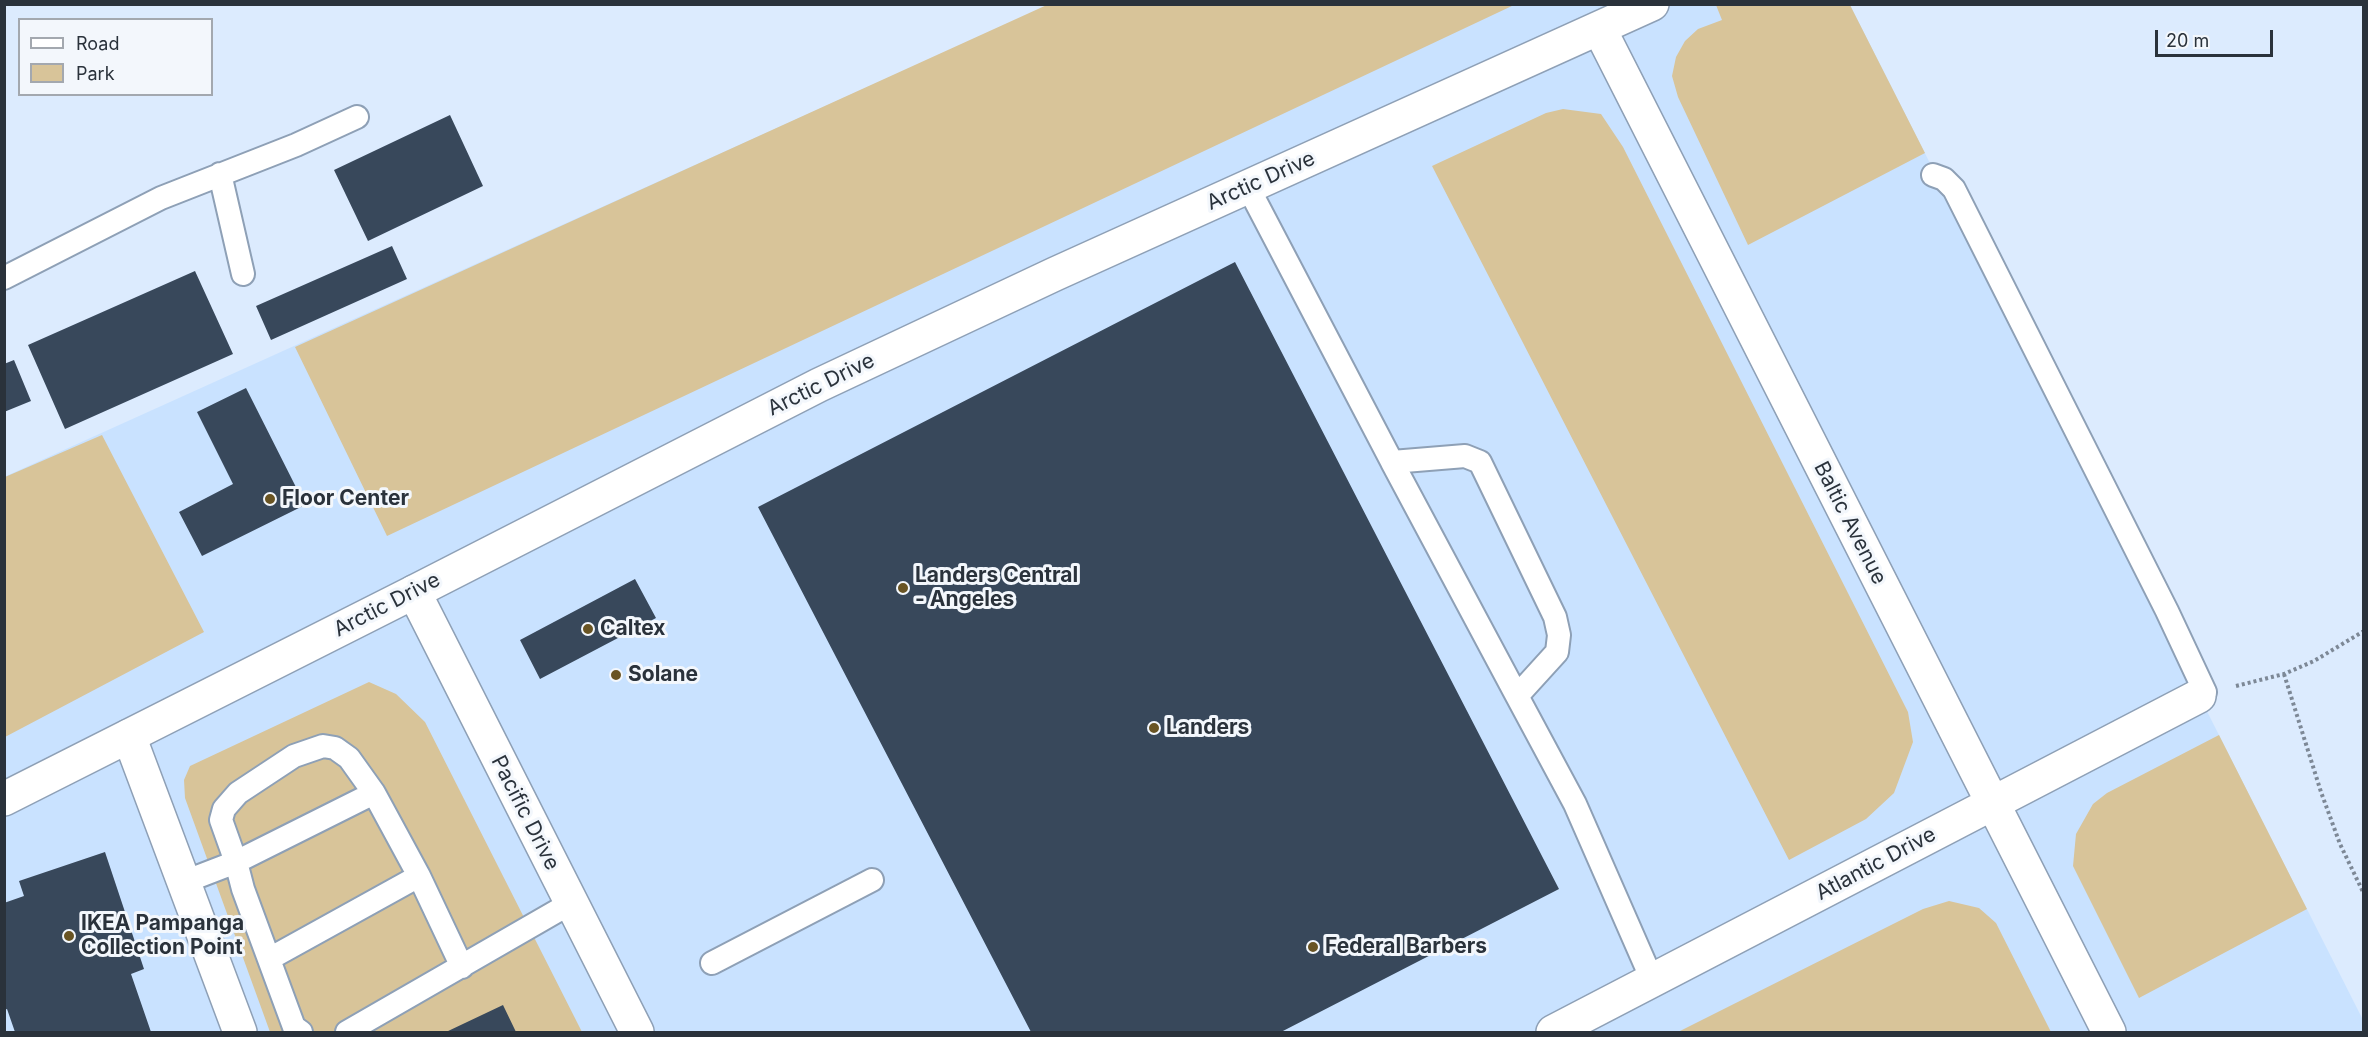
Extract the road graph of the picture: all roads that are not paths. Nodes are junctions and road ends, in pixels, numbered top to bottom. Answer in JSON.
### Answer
{"nodes":[{"id":1,"x":1652,"y":4,"type":"edge"},
{"id":2,"x":1599,"y":28,"type":"junction"},
{"id":3,"x":357,"y":117,"type":"dead end"},
{"id":4,"x":220,"y":174,"type":"junction"},
{"id":5,"x":1933,"y":175,"type":"dead end"},
{"id":6,"x":1248,"y":187,"type":"junction"},
{"id":7,"x":243,"y":274,"type":"dead end"},
{"id":8,"x":4,"y":278,"type":"edge"},
{"id":9,"x":1392,"y":462,"type":"junction"},
{"id":10,"x":414,"y":592,"type":"junction"},
{"id":11,"x":2202,"y":694,"type":"joint"},
{"id":12,"x":1517,"y":696,"type":"junction"},
{"id":13,"x":129,"y":736,"type":"junction"},
{"id":14,"x":374,"y":793,"type":"junction"},
{"id":15,"x":4,"y":799,"type":"edge"},
{"id":16,"x":1992,"y":804,"type":"junction"},
{"id":17,"x":236,"y":862,"type":"junction"},
{"id":18,"x":419,"y":876,"type":"junction"},
{"id":19,"x":872,"y":880,"type":"dead end"},
{"id":20,"x":184,"y":882,"type":"junction"},
{"id":21,"x":571,"y":903,"type":"junction"},
{"id":22,"x":269,"y":959,"type":"junction"},
{"id":23,"x":712,"y":963,"type":"dead end"},
{"id":24,"x":462,"y":967,"type":"junction"},
{"id":25,"x":1653,"y":982,"type":"junction"},
{"id":26,"x":2105,"y":1025,"type":"edge"},
{"id":27,"x":240,"y":1032,"type":"edge"},
{"id":28,"x":301,"y":1032,"type":"edge"},
{"id":29,"x":346,"y":1032,"type":"edge"},
{"id":30,"x":637,"y":1032,"type":"edge"},
{"id":31,"x":1553,"y":1032,"type":"edge"}],
"edges":[{"from":1,"to":2,"type":"street","name":"Arctic Drive"},
{"from":2,"to":6,"type":"street","name":"Arctic Drive"},
{"from":2,"to":16,"type":"street","name":"Baltic Avenue"},
{"from":3,"to":4,"type":"lane"},
{"from":4,"to":7,"type":"lane"},
{"from":4,"to":8,"type":"lane"},
{"from":5,"to":11,"type":"lane"},
{"from":6,"to":9,"type":"lane"},
{"from":6,"to":10,"type":"street","name":"Arctic Drive"},
{"from":9,"to":12,"type":"lane"},
{"from":9,"to":12,"type":"lane"},
{"from":10,"to":13,"type":"street","name":"Arctic Drive"},
{"from":10,"to":21,"type":"street","name":"Pacific Drive"},
{"from":11,"to":16,"type":"street","name":"Atlantic Drive"},
{"from":12,"to":25,"type":"lane"},
{"from":13,"to":15,"type":"street","name":"Arctic Drive"},
{"from":13,"to":20,"type":"street"},
{"from":14,"to":17,"type":"lane"},
{"from":14,"to":17,"type":"lane"},
{"from":14,"to":18,"type":"lane"},
{"from":16,"to":25,"type":"street","name":"Atlantic Drive"},
{"from":16,"to":26,"type":"street","name":"Baltic Avenue"},
{"from":17,"to":20,"type":"lane"},
{"from":17,"to":22,"type":"lane"},
{"from":18,"to":22,"type":"lane"},
{"from":18,"to":24,"type":"lane"},
{"from":19,"to":23,"type":"lane"},
{"from":20,"to":27,"type":"street"},
{"from":21,"to":24,"type":"lane"},
{"from":21,"to":30,"type":"street","name":"Pacific Drive"},
{"from":22,"to":28,"type":"lane"},
{"from":24,"to":29,"type":"lane"},
{"from":25,"to":31,"type":"street","name":"Atlantic Drive"}]}
